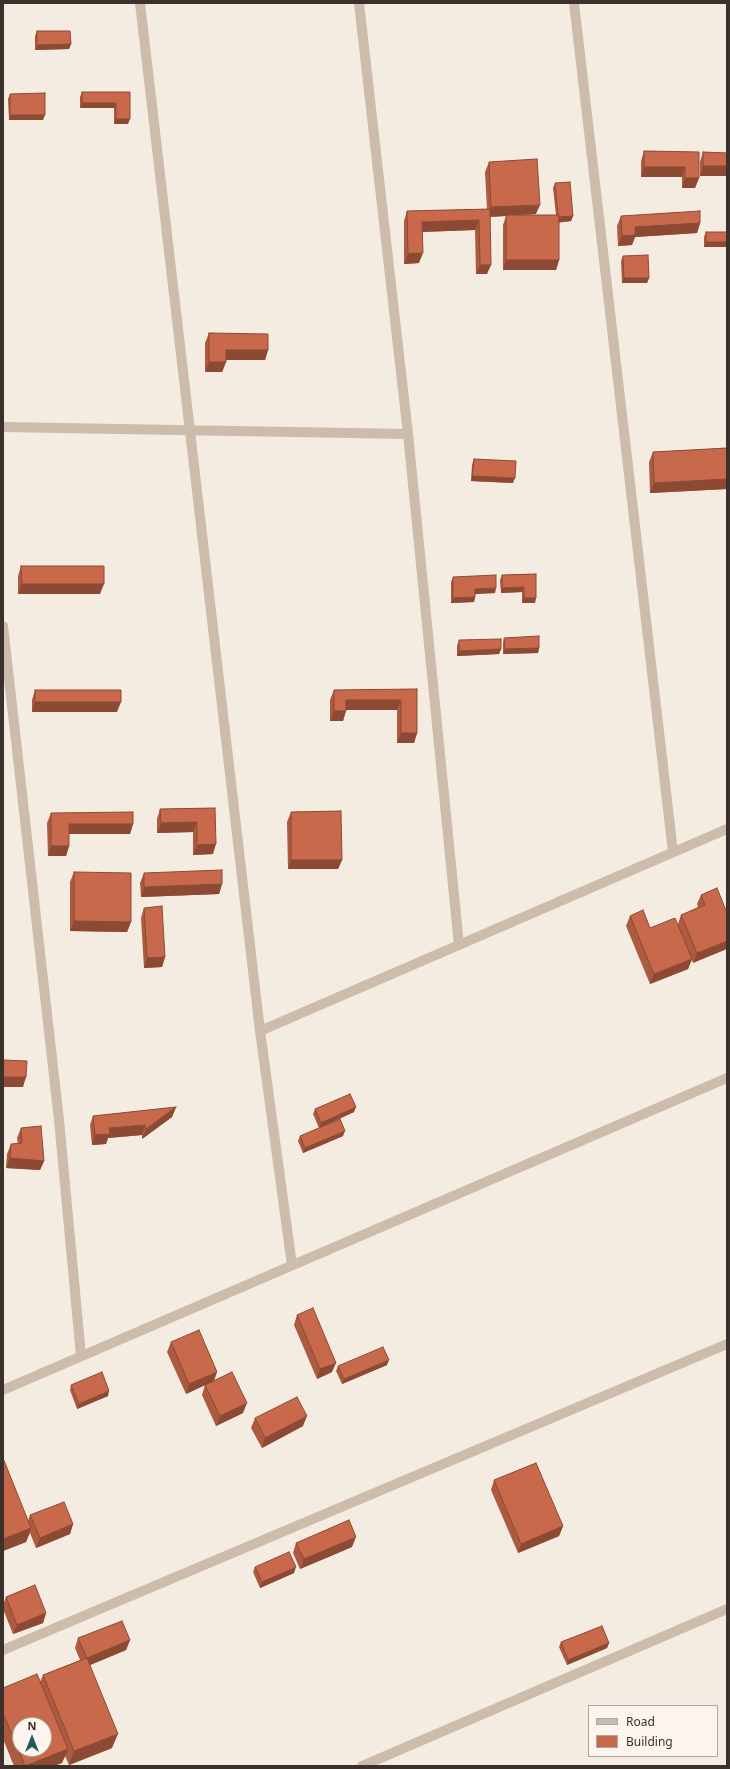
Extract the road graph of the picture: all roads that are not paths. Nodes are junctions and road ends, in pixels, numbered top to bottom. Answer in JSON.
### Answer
{"nodes":[{"id":1,"x":140,"y":3,"type":"edge"},
{"id":2,"x":359,"y":3,"type":"edge"},
{"id":3,"x":574,"y":3,"type":"edge"},
{"id":4,"x":3,"y":427,"type":"edge"},
{"id":5,"x":190,"y":430,"type":"junction"},
{"id":6,"x":408,"y":434,"type":"junction"},
{"id":7,"x":3,"y":626,"type":"edge"},
{"id":8,"x":727,"y":829,"type":"edge"},
{"id":9,"x":674,"y":852,"type":"junction"},
{"id":10,"x":459,"y":945,"type":"junction"},
{"id":11,"x":260,"y":1031,"type":"junction"},
{"id":12,"x":727,"y":1078,"type":"edge"},
{"id":13,"x":292,"y":1265,"type":"junction"},
{"id":14,"x":727,"y":1344,"type":"edge"},
{"id":15,"x":81,"y":1356,"type":"junction"},
{"id":16,"x":3,"y":1390,"type":"edge"},
{"id":17,"x":727,"y":1609,"type":"edge"},
{"id":18,"x":3,"y":1650,"type":"edge"},
{"id":19,"x":362,"y":1766,"type":"edge"}],
"edges":[{"from":1,"to":5,"type":"street"},
{"from":2,"to":6,"type":"street"},
{"from":3,"to":9,"type":"street"},
{"from":4,"to":5,"type":"street"},
{"from":5,"to":6,"type":"street"},
{"from":5,"to":11,"type":"street"},
{"from":6,"to":10,"type":"street"},
{"from":7,"to":15,"type":"street"},
{"from":8,"to":9,"type":"street"},
{"from":9,"to":10,"type":"street"},
{"from":10,"to":11,"type":"street"},
{"from":11,"to":13,"type":"street"},
{"from":12,"to":13,"type":"street"},
{"from":13,"to":15,"type":"street"},
{"from":14,"to":18,"type":"street"},
{"from":15,"to":16,"type":"street"},
{"from":17,"to":19,"type":"street"}]}
